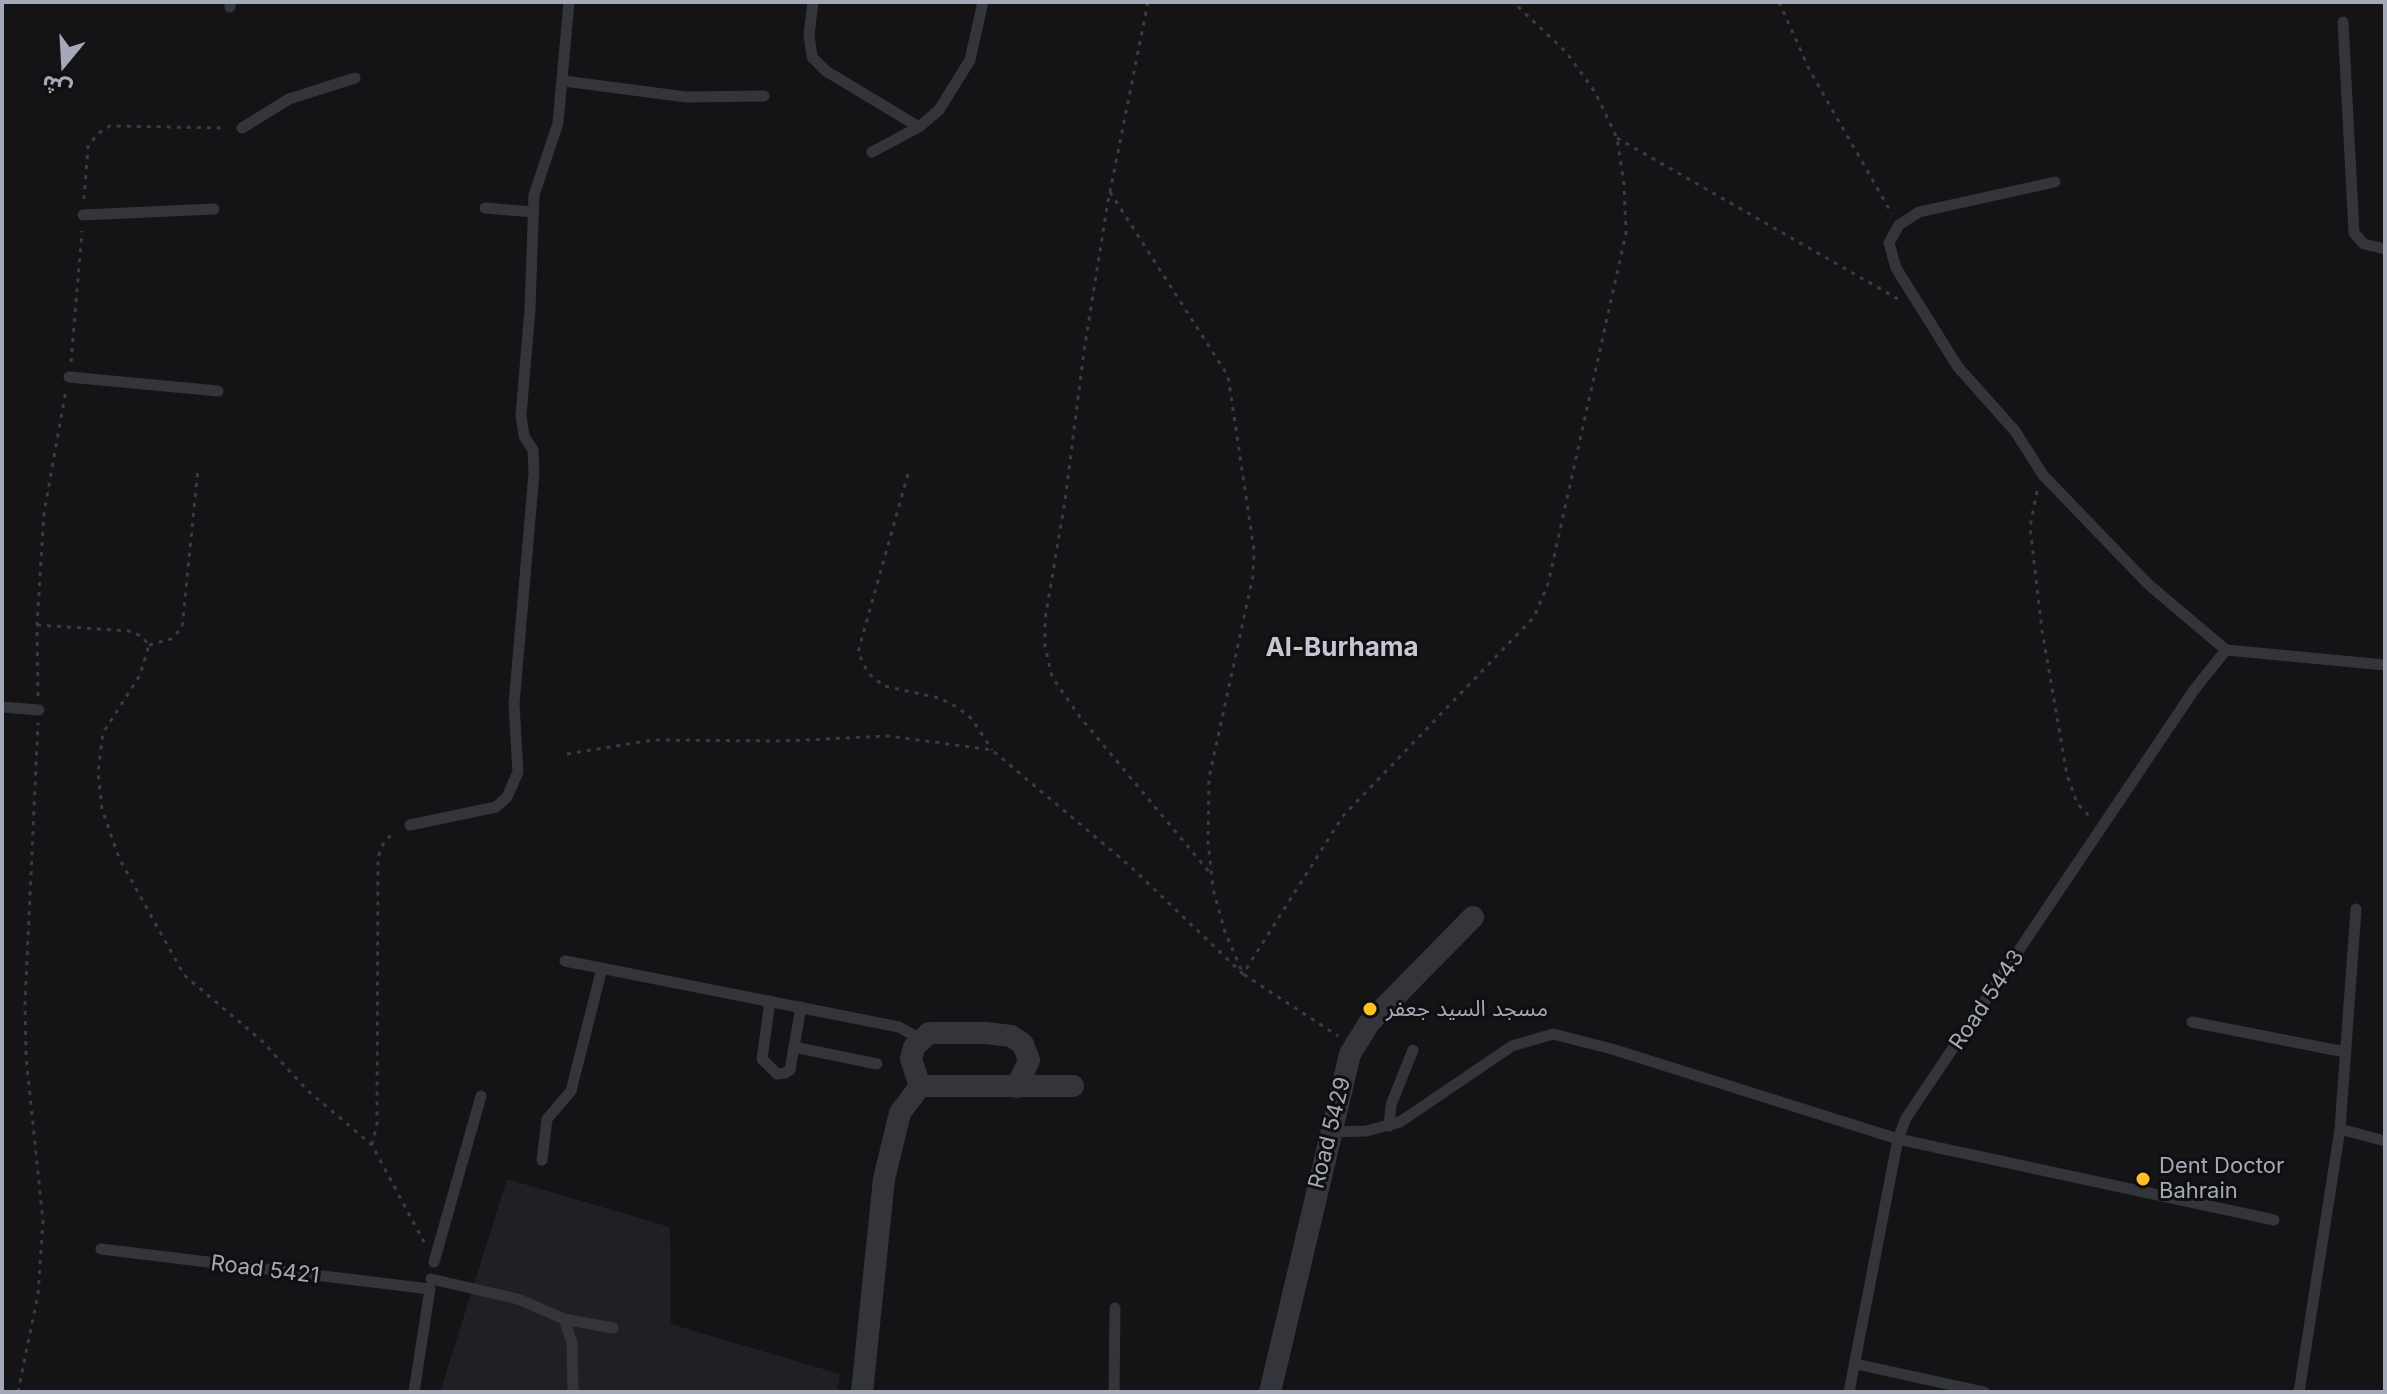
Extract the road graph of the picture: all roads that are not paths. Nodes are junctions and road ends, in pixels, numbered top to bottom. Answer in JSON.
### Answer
{"nodes":[{"id":1,"x":569,"y":2,"type":"edge"},
{"id":2,"x":813,"y":2,"type":"edge"},
{"id":3,"x":983,"y":2,"type":"edge"},
{"id":4,"x":2343,"y":22,"type":"dead end"},
{"id":5,"x":355,"y":78,"type":"dead end"},
{"id":6,"x":564,"y":81,"type":"junction"},
{"id":7,"x":764,"y":96,"type":"dead end"},
{"id":8,"x":919,"y":127,"type":"junction"},
{"id":9,"x":242,"y":128,"type":"road end"},
{"id":10,"x":872,"y":152,"type":"dead end"},
{"id":11,"x":2055,"y":182,"type":"dead end"},
{"id":12,"x":485,"y":208,"type":"dead end"},
{"id":13,"x":214,"y":209,"type":"dead end"},
{"id":14,"x":533,"y":212,"type":"junction"},
{"id":15,"x":83,"y":215,"type":"road end"},
{"id":16,"x":2385,"y":249,"type":"edge"},
{"id":17,"x":69,"y":377,"type":"road end"},
{"id":18,"x":218,"y":391,"type":"dead end"},
{"id":19,"x":2226,"y":650,"type":"junction"},
{"id":20,"x":2385,"y":665,"type":"edge"},
{"id":21,"x":2,"y":707,"type":"edge"},
{"id":22,"x":39,"y":710,"type":"road end"},
{"id":23,"x":410,"y":825,"type":"road end"},
{"id":24,"x":2356,"y":909,"type":"dead end"},
{"id":25,"x":1473,"y":917,"type":"dead end"},
{"id":26,"x":565,"y":961,"type":"dead end"},
{"id":27,"x":602,"y":968,"type":"junction"},
{"id":28,"x":770,"y":1001,"type":"junction"},
{"id":29,"x":801,"y":1007,"type":"junction"},
{"id":30,"x":2192,"y":1022,"type":"dead end"},
{"id":31,"x":922,"y":1040,"type":"junction"},
{"id":32,"x":794,"y":1047,"type":"junction"},
{"id":33,"x":1413,"y":1050,"type":"dead end"},
{"id":34,"x":2345,"y":1052,"type":"junction"},
{"id":35,"x":877,"y":1064,"type":"dead end"},
{"id":36,"x":920,"y":1086,"type":"junction"},
{"id":37,"x":1073,"y":1086,"type":"dead end"},
{"id":38,"x":1017,"y":1087,"type":"junction"},
{"id":39,"x":481,"y":1096,"type":"dead end"},
{"id":40,"x":1389,"y":1126,"type":"junction"},
{"id":41,"x":2340,"y":1129,"type":"junction"},
{"id":42,"x":1330,"y":1132,"type":"junction"},
{"id":43,"x":1898,"y":1139,"type":"junction"},
{"id":44,"x":2385,"y":1141,"type":"edge"},
{"id":45,"x":542,"y":1160,"type":"dead end"},
{"id":46,"x":2274,"y":1220,"type":"dead end"},
{"id":47,"x":101,"y":1249,"type":"dead end"},
{"id":48,"x":434,"y":1262,"type":"road end"},
{"id":49,"x":431,"y":1284,"type":"junction"},
{"id":50,"x":1115,"y":1308,"type":"dead end"},
{"id":51,"x":564,"y":1319,"type":"junction"},
{"id":52,"x":613,"y":1328,"type":"dead end"},
{"id":53,"x":1856,"y":1364,"type":"junction"},
{"id":54,"x":414,"y":1392,"type":"edge"},
{"id":55,"x":573,"y":1392,"type":"edge"},
{"id":56,"x":862,"y":1392,"type":"edge"},
{"id":57,"x":1114,"y":1392,"type":"edge"},
{"id":58,"x":1270,"y":1392,"type":"edge"},
{"id":59,"x":1849,"y":1392,"type":"edge"},
{"id":60,"x":1984,"y":1392,"type":"edge"},
{"id":61,"x":2299,"y":1392,"type":"edge"}],
"edges":[{"from":1,"to":6,"type":"lane"},
{"from":2,"to":8,"type":"lane"},
{"from":3,"to":8,"type":"lane"},
{"from":4,"to":16,"type":"lane"},
{"from":5,"to":9,"type":"lane"},
{"from":6,"to":7,"type":"lane"},
{"from":6,"to":14,"type":"lane"},
{"from":8,"to":10,"type":"lane"},
{"from":11,"to":19,"type":"lane"},
{"from":12,"to":14,"type":"lane"},
{"from":13,"to":15,"type":"lane"},
{"from":14,"to":23,"type":"lane"},
{"from":17,"to":18,"type":"lane"},
{"from":19,"to":20,"type":"lane"},
{"from":19,"to":43,"type":"lane","name":"Road 5443"},
{"from":21,"to":22,"type":"lane"},
{"from":24,"to":34,"type":"lane"},
{"from":25,"to":42,"type":"street","name":"Road 5429"},
{"from":26,"to":27,"type":"lane"},
{"from":27,"to":28,"type":"lane"},
{"from":27,"to":45,"type":"lane"},
{"from":28,"to":29,"type":"lane"},
{"from":28,"to":32,"type":"lane"},
{"from":29,"to":31,"type":"lane"},
{"from":29,"to":32,"type":"lane"},
{"from":30,"to":34,"type":"lane"},
{"from":31,"to":36,"type":"street"},
{"from":31,"to":38,"type":"street"},
{"from":32,"to":35,"type":"lane"},
{"from":33,"to":40,"type":"lane"},
{"from":34,"to":41,"type":"lane"},
{"from":36,"to":38,"type":"street"},
{"from":36,"to":56,"type":"street"},
{"from":37,"to":38,"type":"street"},
{"from":39,"to":48,"type":"lane"},
{"from":40,"to":42,"type":"lane"},
{"from":40,"to":43,"type":"lane"},
{"from":41,"to":44,"type":"lane"},
{"from":41,"to":61,"type":"lane"},
{"from":42,"to":58,"type":"street","name":"Road 5429"},
{"from":43,"to":46,"type":"lane"},
{"from":43,"to":53,"type":"lane","name":"Road 5443"},
{"from":47,"to":49,"type":"lane","name":"Road 5421"},
{"from":49,"to":51,"type":"lane","name":"Road 5421"},
{"from":49,"to":54,"type":"lane"},
{"from":50,"to":57,"type":"lane"},
{"from":51,"to":52,"type":"lane","name":"Road 5421"},
{"from":51,"to":55,"type":"lane"},
{"from":53,"to":59,"type":"lane","name":"Road 5443"},
{"from":53,"to":60,"type":"lane"}]}
